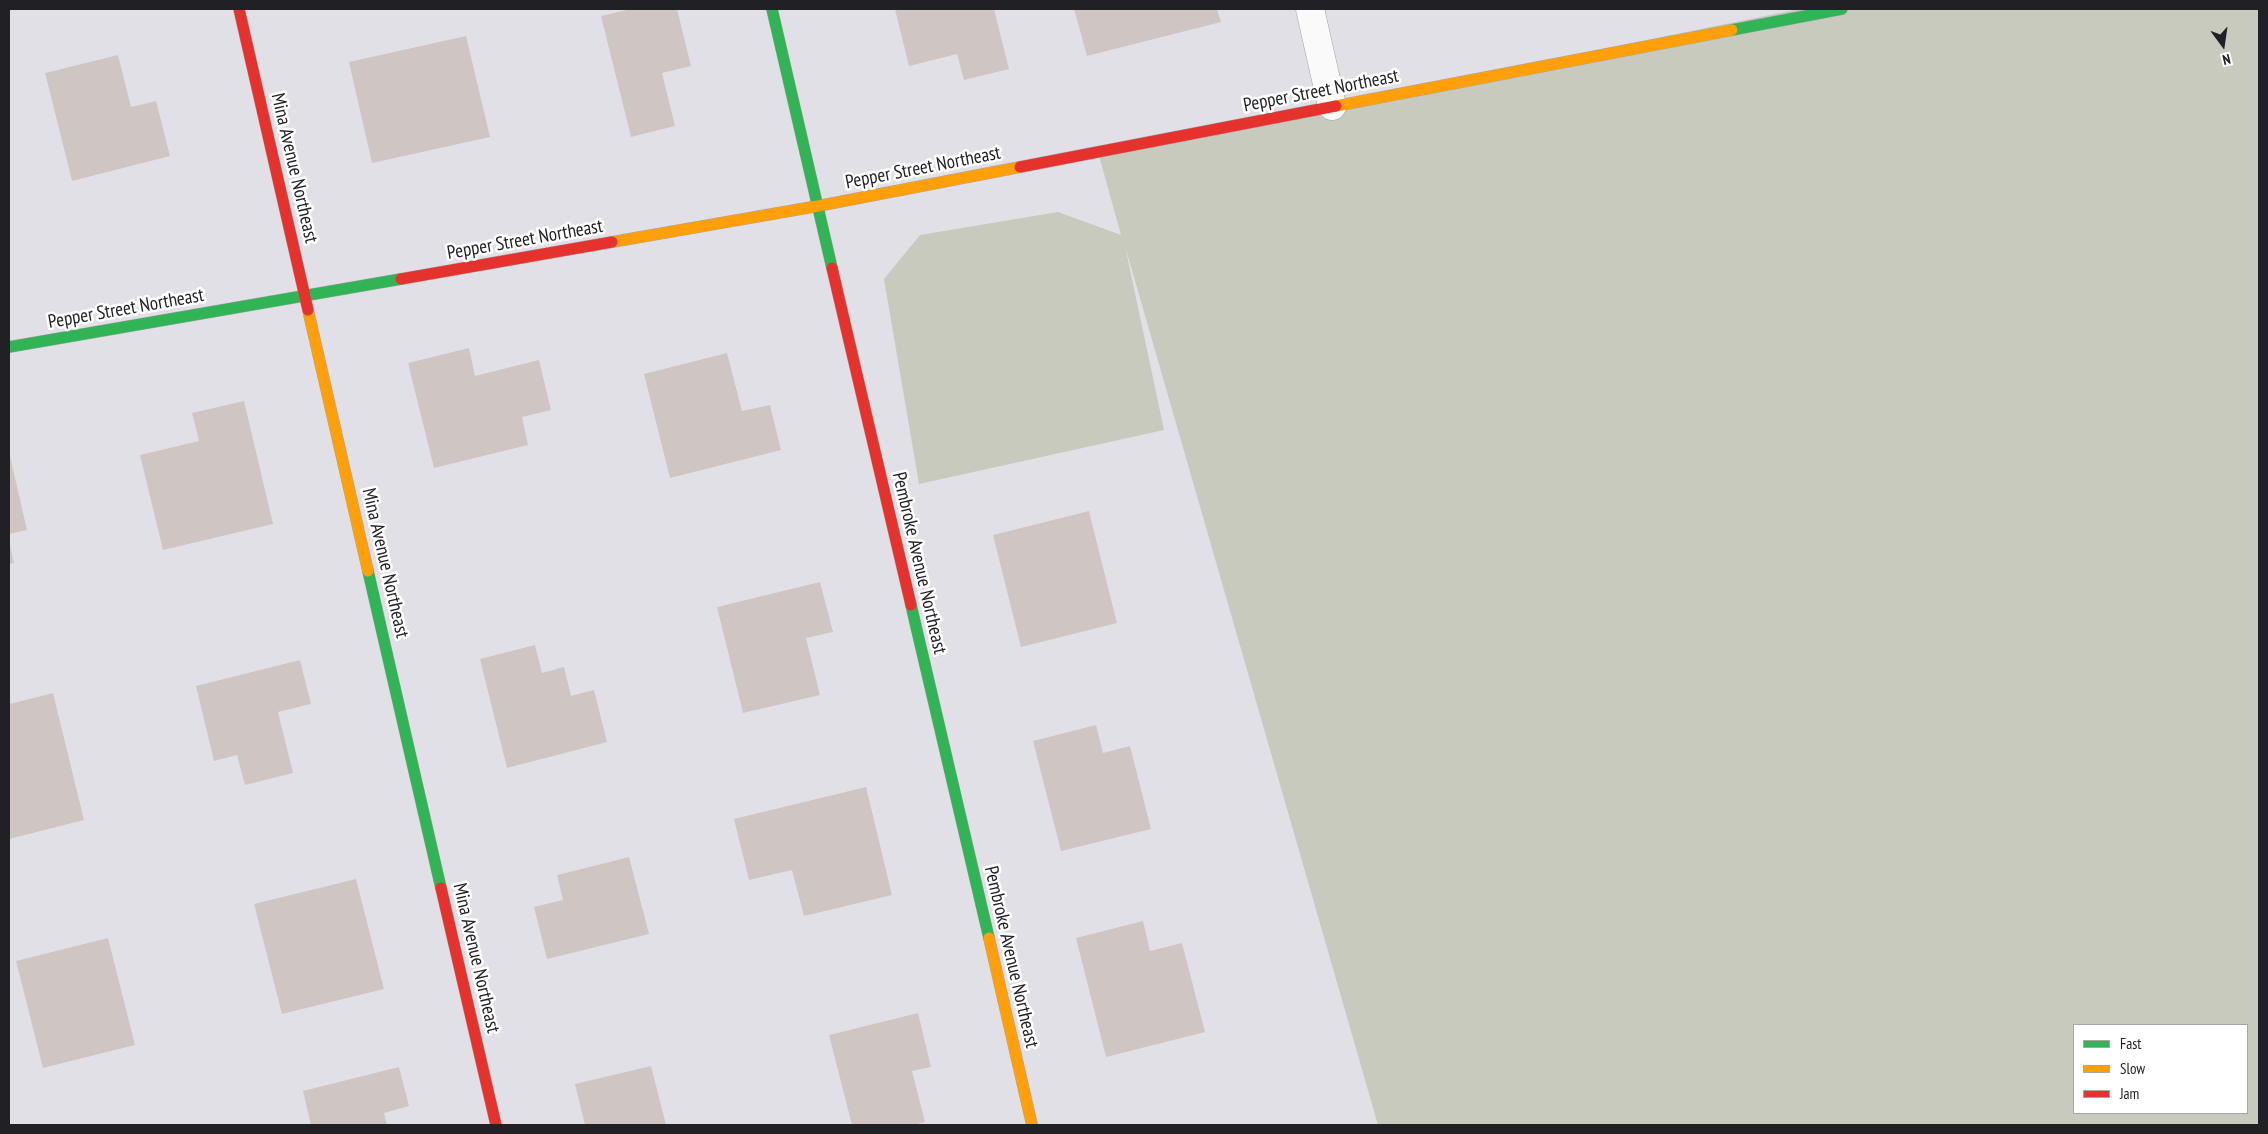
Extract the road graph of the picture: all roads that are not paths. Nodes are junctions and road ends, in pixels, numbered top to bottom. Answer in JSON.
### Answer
{"nodes":[{"id":1,"x":240,"y":9,"type":"edge"},
{"id":2,"x":772,"y":9,"type":"edge"},
{"id":3,"x":1310,"y":9,"type":"edge"},
{"id":4,"x":1842,"y":9,"type":"edge"},
{"id":5,"x":1332,"y":106,"type":"junction"},
{"id":6,"x":818,"y":206,"type":"junction"},
{"id":7,"x":306,"y":296,"type":"junction"},
{"id":8,"x":9,"y":347,"type":"edge"},
{"id":9,"x":496,"y":1125,"type":"edge"},
{"id":10,"x":1032,"y":1125,"type":"edge"}],
"edges":[{"from":1,"to":7,"type":"street","name":"Mina Avenue Northeast"},
{"from":2,"to":6,"type":"street","name":"Pembroke Avenue Northeast"},
{"from":3,"to":5,"type":"street"},
{"from":4,"to":5,"type":"street","name":"Pepper Street Northeast"},
{"from":5,"to":6,"type":"street","name":"Pepper Street Northeast"},
{"from":6,"to":7,"type":"street","name":"Pepper Street Northeast"},
{"from":6,"to":10,"type":"street","name":"Pembroke Avenue Northeast"},
{"from":7,"to":8,"type":"street","name":"Pepper Street Northeast"},
{"from":7,"to":9,"type":"street","name":"Mina Avenue Northeast"}]}
